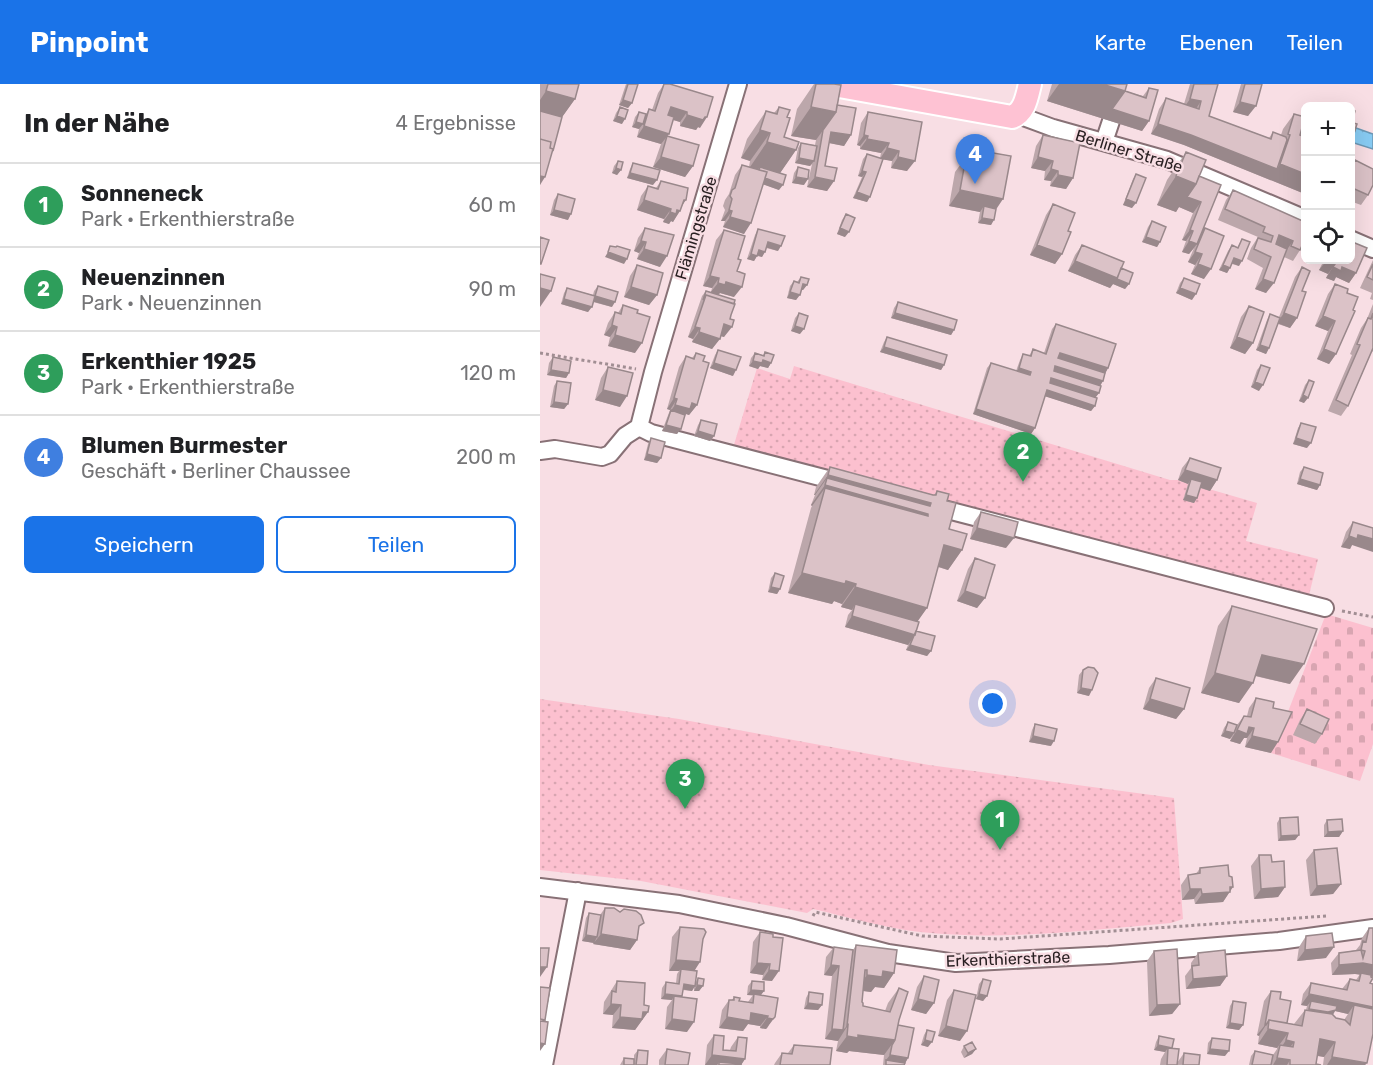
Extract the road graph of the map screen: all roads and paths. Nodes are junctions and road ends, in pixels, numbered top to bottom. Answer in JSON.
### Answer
{"nodes":[{"id":1,"x":738,"y":84,"type":"edge"},
{"id":2,"x":828,"y":84,"type":"edge"},
{"id":3,"x":1030,"y":84,"type":"edge"},
{"id":4,"x":1018,"y":115,"type":"junction"},
{"id":5,"x":1111,"y":121,"type":"dead end"},
{"id":6,"x":1104,"y":142,"type":"junction"},
{"id":7,"x":1301,"y":217,"type":"edge"},
{"id":8,"x":1355,"y":241,"type":"edge"},
{"id":9,"x":1373,"y":249,"type":"edge"},
{"id":10,"x":540,"y":353,"type":"edge"},
{"id":11,"x":653,"y":372,"type":"junction"},
{"id":12,"x":639,"y":427,"type":"junction"},
{"id":13,"x":540,"y":452,"type":"edge"},
{"id":14,"x":855,"y":486,"type":"edge"},
{"id":15,"x":912,"y":501,"type":"edge"},
{"id":16,"x":1325,"y":608,"type":"joint"},
{"id":17,"x":1373,"y":616,"type":"edge"},
{"id":18,"x":540,"y":887,"type":"edge"},
{"id":19,"x":578,"y":891,"type":"junction"},
{"id":20,"x":1328,"y":916,"type":"dead end"},
{"id":21,"x":1373,"y":928,"type":"edge"},
{"id":22,"x":805,"y":930,"type":"junction"},
{"id":23,"x":544,"y":1065,"type":"edge"}],
"edges":[{"from":1,"to":11,"type":"street","name":"Flämingstraße"},
{"from":2,"to":4,"type":"main road"},
{"from":3,"to":4,"type":"main road"},
{"from":4,"to":6,"type":"street","name":"Berliner Straße"},
{"from":5,"to":6,"type":"street"},
{"from":6,"to":7,"type":"street","name":"Berliner Straße"},
{"from":8,"to":9,"type":"street"},
{"from":10,"to":11,"type":"path"},
{"from":11,"to":12,"type":"street","name":"Flämingstraße"},
{"from":12,"to":13,"type":"street"},
{"from":12,"to":14,"type":"street"},
{"from":15,"to":16,"type":"street"},
{"from":16,"to":17,"type":"path"},
{"from":18,"to":19,"type":"street","name":"Erkenthierstraße"},
{"from":19,"to":22,"type":"street","name":"Erkenthierstraße"},
{"from":19,"to":23,"type":"street"},
{"from":20,"to":22,"type":"path"},
{"from":21,"to":22,"type":"street","name":"Erkenthierstraße"}]}
